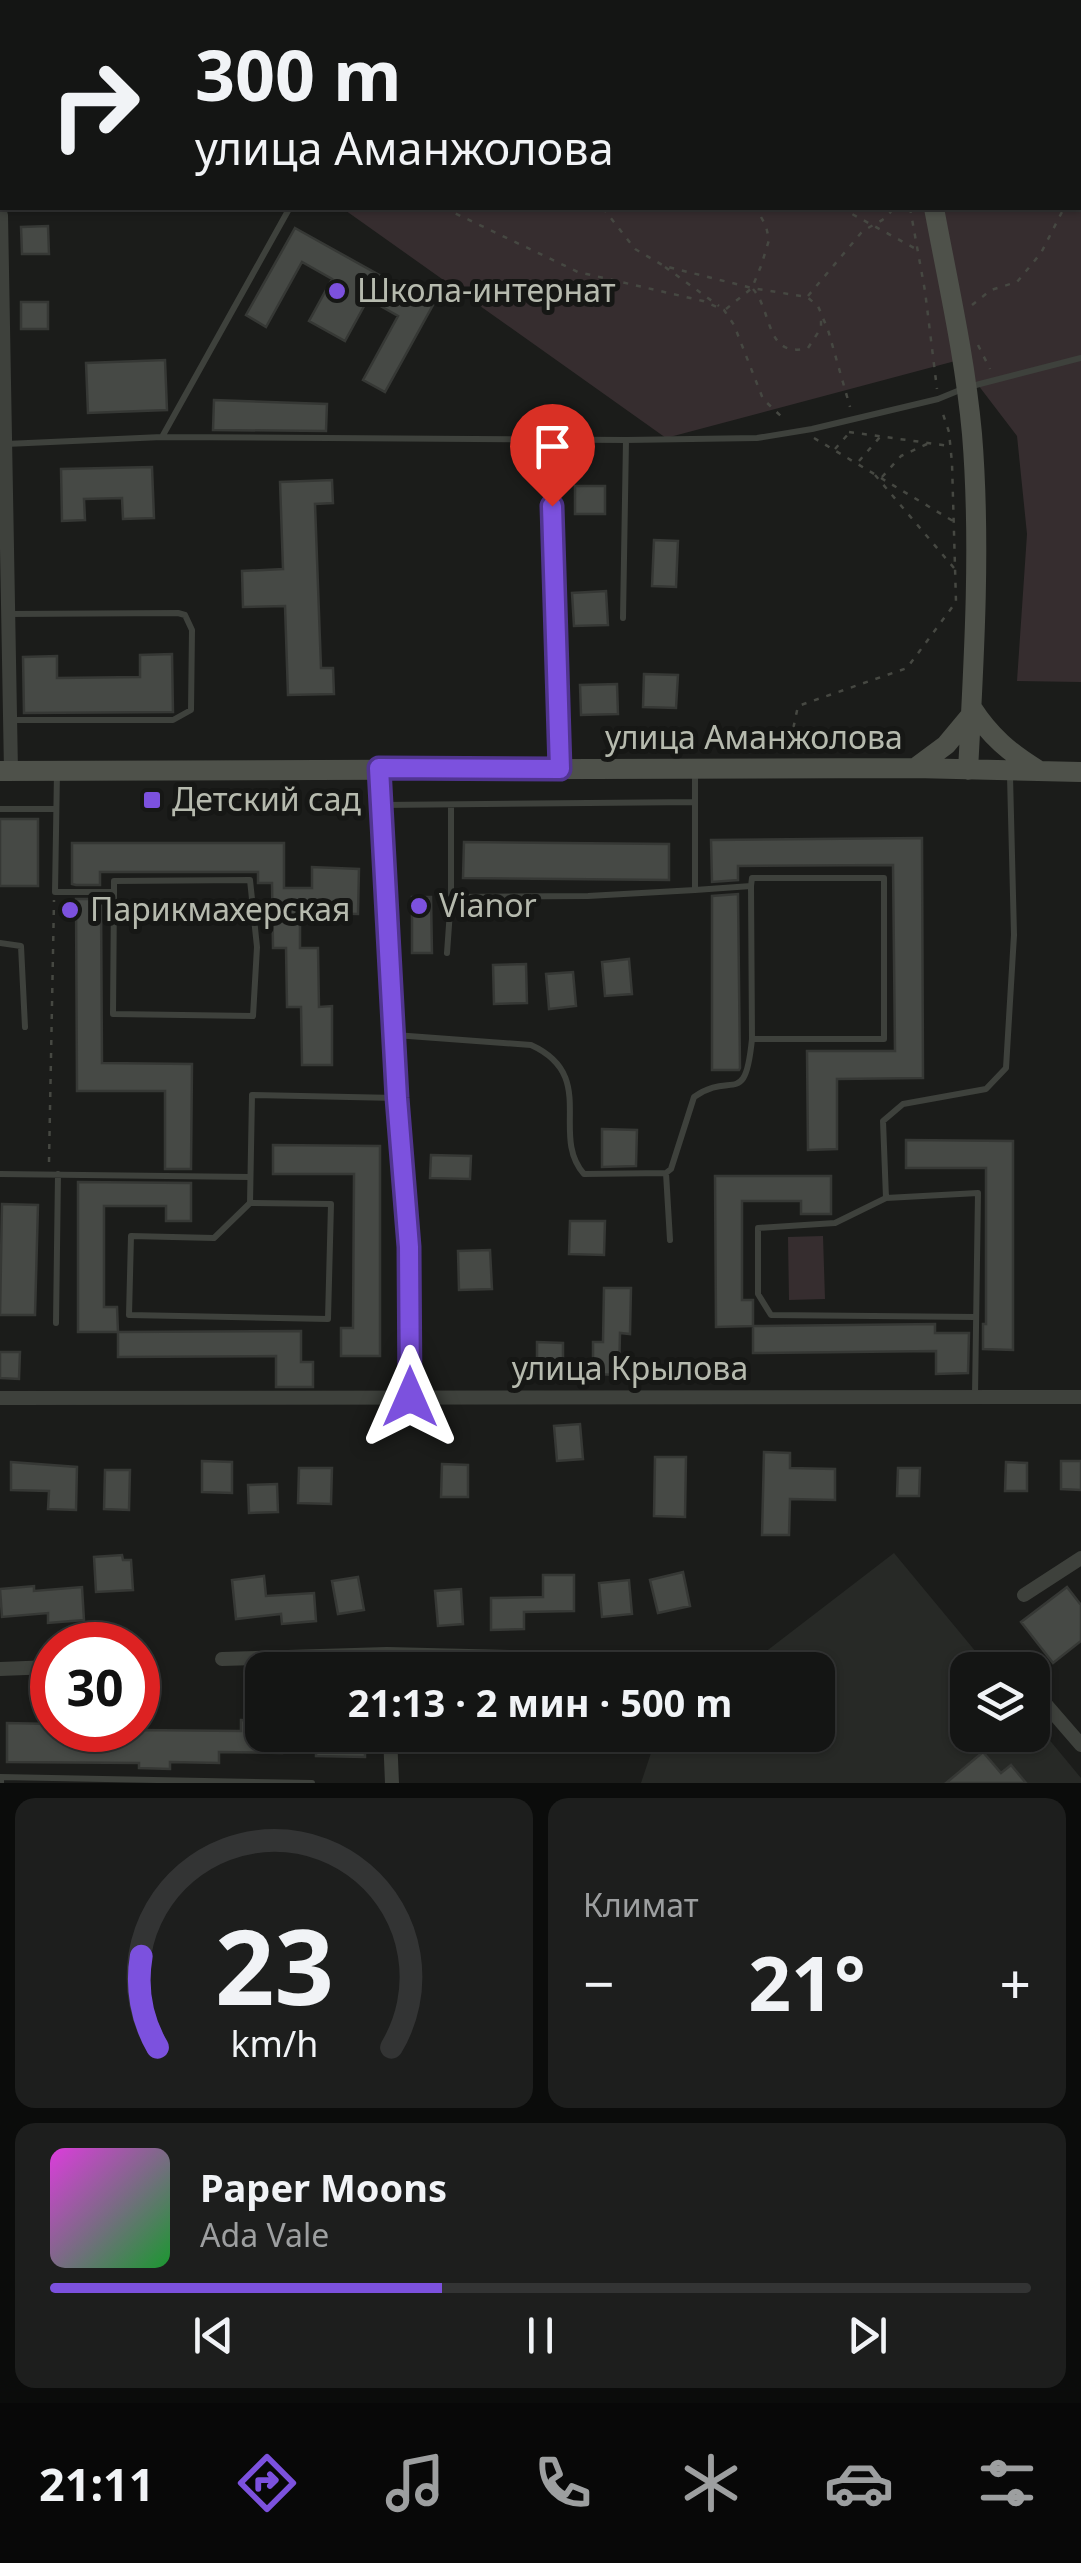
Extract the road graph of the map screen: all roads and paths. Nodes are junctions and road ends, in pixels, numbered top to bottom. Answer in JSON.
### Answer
{"nodes":[{"id":1,"x":289,"y":210,"type":"edge"},
{"id":2,"x":448,"y":210,"type":"edge"},
{"id":3,"x":606,"y":210,"type":"edge"},
{"id":4,"x":757,"y":210,"type":"edge"},
{"id":5,"x":846,"y":210,"type":"edge"},
{"id":6,"x":891,"y":210,"type":"edge"},
{"id":7,"x":934,"y":210,"type":"edge"},
{"id":8,"x":1063,"y":210,"type":"edge"},
{"id":9,"x":1,"y":215,"type":"edge"},
{"id":10,"x":871,"y":224,"type":"junction"},
{"id":11,"x":917,"y":249,"type":"dead end"},
{"id":12,"x":664,"y":266,"type":"junction"},
{"id":13,"x":752,"y":288,"type":"junction"},
{"id":14,"x":807,"y":297,"type":"junction"},
{"id":15,"x":968,"y":309,"type":"dead end"},
{"id":16,"x":724,"y":310,"type":"junction"},
{"id":17,"x":820,"y":312,"type":"junction"},
{"id":18,"x":979,"y":346,"type":"dead end"},
{"id":19,"x":1081,"y":358,"type":"edge"},
{"id":20,"x":995,"y":379,"type":"junction"},
{"id":21,"x":966,"y":388,"type":"junction"},
{"id":22,"x":853,"y":418,"type":"junction"},
{"id":23,"x":818,"y":427,"type":"junction"},
{"id":24,"x":801,"y":430,"type":"junction"},
{"id":25,"x":850,"y":432,"type":"junction"},
{"id":26,"x":881,"y":436,"type":"junction"},
{"id":27,"x":162,"y":438,"type":"junction"},
{"id":28,"x":626,"y":440,"type":"junction"},
{"id":29,"x":930,"y":443,"type":"junction"},
{"id":30,"x":5,"y":444,"type":"junction"},
{"id":31,"x":950,"y":446,"type":"dead end"},
{"id":32,"x":834,"y":450,"type":"junction"},
{"id":33,"x":857,"y":464,"type":"junction"},
{"id":34,"x":550,"y":468,"type":"dead end"},
{"id":35,"x":872,"y":473,"type":"junction"},
{"id":36,"x":881,"y":478,"type":"junction"},
{"id":37,"x":954,"y":522,"type":"dead end"},
{"id":38,"x":955,"y":569,"type":"dead end"},
{"id":39,"x":956,"y":602,"type":"dead end"},
{"id":40,"x":8,"y":614,"type":"junction"},
{"id":41,"x":623,"y":618,"type":"dead end"},
{"id":42,"x":972,"y":712,"type":"junction"},
{"id":43,"x":10,"y":720,"type":"junction"},
{"id":44,"x":379,"y":768,"type":"junction"},
{"id":45,"x":694,"y":768,"type":"junction"},
{"id":46,"x":915,"y":768,"type":"junction"},
{"id":47,"x":560,"y":769,"type":"junction"},
{"id":48,"x":784,"y":769,"type":"junction"},
{"id":49,"x":968,"y":770,"type":"junction"},
{"id":50,"x":6,"y":771,"type":"edge"},
{"id":51,"x":57,"y":771,"type":"junction"},
{"id":52,"x":1040,"y":771,"type":"junction"},
{"id":53,"x":1010,"y":772,"type":"junction"},
{"id":54,"x":1081,"y":772,"type":"edge"},
{"id":55,"x":695,"y":802,"type":"junction"},
{"id":56,"x":450,"y":804,"type":"junction"},
{"id":57,"x":381,"y":805,"type":"junction"},
{"id":58,"x":55,"y":809,"type":"junction"},
{"id":59,"x":0,"y":810,"type":"edge"},
{"id":60,"x":751,"y":886,"type":"junction"},
{"id":61,"x":696,"y":890,"type":"junction"},
{"id":62,"x":55,"y":892,"type":"junction"},
{"id":63,"x":114,"y":892,"type":"junction"},
{"id":64,"x":452,"y":896,"type":"junction"},
{"id":65,"x":0,"y":943,"type":"edge"},
{"id":66,"x":448,"y":953,"type":"dead end"},
{"id":67,"x":25,"y":1027,"type":"dead end"},
{"id":68,"x":394,"y":1035,"type":"junction"},
{"id":69,"x":752,"y":1039,"type":"junction"},
{"id":70,"x":397,"y":1098,"type":"junction"},
{"id":71,"x":0,"y":1174,"type":"edge"},
{"id":72,"x":54,"y":1174,"type":"junction"},
{"id":73,"x":666,"y":1174,"type":"junction"},
{"id":74,"x":250,"y":1177,"type":"junction"},
{"id":75,"x":886,"y":1198,"type":"junction"},
{"id":76,"x":250,"y":1202,"type":"junction"},
{"id":77,"x":670,"y":1240,"type":"dead end"},
{"id":78,"x":975,"y":1317,"type":"junction"},
{"id":79,"x":56,"y":1323,"type":"dead end"},
{"id":80,"x":974,"y":1396,"type":"junction"},
{"id":81,"x":410,"y":1397,"type":"junction"},
{"id":82,"x":1081,"y":1397,"type":"edge"},
{"id":83,"x":0,"y":1398,"type":"edge"},
{"id":84,"x":1081,"y":1558,"type":"edge"},
{"id":85,"x":1024,"y":1595,"type":"dead end"},
{"id":86,"x":222,"y":1658,"type":"dead end"},
{"id":87,"x":245,"y":1659,"type":"edge"},
{"id":88,"x":30,"y":1668,"type":"edge"},
{"id":89,"x":0,"y":1669,"type":"edge"},
{"id":90,"x":1050,"y":1709,"type":"edge"},
{"id":91,"x":1081,"y":1745,"type":"edge"},
{"id":92,"x":391,"y":1752,"type":"edge"},
{"id":93,"x":1,"y":1783,"type":"edge"},
{"id":94,"x":312,"y":1783,"type":"edge"},
{"id":95,"x":392,"y":1783,"type":"edge"}],
"edges":[{"from":1,"to":27,"type":"lane"},
{"from":2,"to":16,"type":"path"},
{"from":3,"to":12,"type":"path"},
{"from":4,"to":13,"type":"path"},
{"from":5,"to":10,"type":"path"},
{"from":6,"to":10,"type":"path"},
{"from":7,"to":21,"type":"main road"},
{"from":8,"to":15,"type":"path"},
{"from":9,"to":30,"type":"street"},
{"from":10,"to":11,"type":"path"},
{"from":10,"to":14,"type":"path"},
{"from":12,"to":13,"type":"path"},
{"from":12,"to":16,"type":"path"},
{"from":13,"to":14,"type":"path"},
{"from":13,"to":16,"type":"path"},
{"from":13,"to":17,"type":"path"},
{"from":14,"to":17,"type":"path"},
{"from":16,"to":24,"type":"path"},
{"from":17,"to":22,"type":"path"},
{"from":18,"to":20,"type":"path"},
{"from":19,"to":20,"type":"lane"},
{"from":20,"to":21,"type":"lane"},
{"from":21,"to":22,"type":"lane"},
{"from":21,"to":42,"type":"main road"},
{"from":22,"to":23,"type":"lane"},
{"from":23,"to":24,"type":"lane"},
{"from":23,"to":25,"type":"path"},
{"from":24,"to":28,"type":"lane"},
{"from":24,"to":32,"type":"path"},
{"from":25,"to":26,"type":"path"},
{"from":25,"to":32,"type":"path"},
{"from":26,"to":29,"type":"path"},
{"from":26,"to":33,"type":"path"},
{"from":27,"to":28,"type":"lane"},
{"from":27,"to":30,"type":"lane"},
{"from":28,"to":41,"type":"lane"},
{"from":29,"to":31,"type":"path"},
{"from":29,"to":36,"type":"path"},
{"from":30,"to":40,"type":"street"},
{"from":32,"to":33,"type":"path"},
{"from":33,"to":35,"type":"path"},
{"from":34,"to":47,"type":"street"},
{"from":35,"to":36,"type":"path"},
{"from":35,"to":38,"type":"path"},
{"from":36,"to":37,"type":"path"},
{"from":39,"to":48,"type":"path"},
{"from":40,"to":43,"type":"street"},
{"from":40,"to":43,"type":"lane"},
{"from":42,"to":46,"type":"main road"},
{"from":42,"to":49,"type":"main road"},
{"from":42,"to":52,"type":"main road"},
{"from":43,"to":50,"type":"street"},
{"from":44,"to":47,"type":"main road","name":"улица Аманжолова"},
{"from":44,"to":51,"type":"main road","name":"улица Аманжолова"},
{"from":44,"to":57,"type":"street"},
{"from":45,"to":47,"type":"main road","name":"улица Аманжолова"},
{"from":45,"to":48,"type":"main road","name":"улица Аманжолова"},
{"from":45,"to":55,"type":"lane"},
{"from":46,"to":48,"type":"main road","name":"улица Аманжолова"},
{"from":46,"to":49,"type":"main road","name":"улица Аманжолова"},
{"from":49,"to":53,"type":"main road","name":"улица Аманжолова"},
{"from":50,"to":51,"type":"main road","name":"улица Аманжолова"},
{"from":51,"to":58,"type":"lane"},
{"from":52,"to":53,"type":"main road"},
{"from":52,"to":54,"type":"main road"},
{"from":53,"to":75,"type":"lane"},
{"from":55,"to":56,"type":"lane"},
{"from":55,"to":61,"type":"lane"},
{"from":56,"to":57,"type":"lane"},
{"from":56,"to":64,"type":"lane"},
{"from":57,"to":68,"type":"street"},
{"from":58,"to":59,"type":"lane"},
{"from":58,"to":62,"type":"lane"},
{"from":60,"to":61,"type":"lane"},
{"from":60,"to":69,"type":"lane"},
{"from":60,"to":69,"type":"lane"},
{"from":61,"to":64,"type":"lane"},
{"from":62,"to":63,"type":"lane"},
{"from":62,"to":72,"type":"path"},
{"from":63,"to":63,"type":"lane"},
{"from":64,"to":66,"type":"lane"},
{"from":65,"to":67,"type":"lane"},
{"from":68,"to":70,"type":"street"},
{"from":68,"to":73,"type":"lane"},
{"from":69,"to":73,"type":"lane"},
{"from":70,"to":74,"type":"lane"},
{"from":70,"to":81,"type":"street"},
{"from":71,"to":72,"type":"lane"},
{"from":72,"to":74,"type":"lane"},
{"from":72,"to":79,"type":"lane"},
{"from":73,"to":77,"type":"lane"},
{"from":74,"to":76,"type":"lane"},
{"from":75,"to":78,"type":"lane"},
{"from":75,"to":78,"type":"lane"},
{"from":76,"to":76,"type":"lane"},
{"from":78,"to":80,"type":"lane"},
{"from":80,"to":81,"type":"street","name":"улица Крылова"},
{"from":80,"to":82,"type":"street","name":"улица Крылова"},
{"from":81,"to":83,"type":"street","name":"улица Крылова"},
{"from":84,"to":85,"type":"street"},
{"from":86,"to":87,"type":"street"},
{"from":88,"to":89,"type":"street"},
{"from":90,"to":91,"type":"street"},
{"from":92,"to":95,"type":"street"},
{"from":93,"to":94,"type":"lane"}]}
